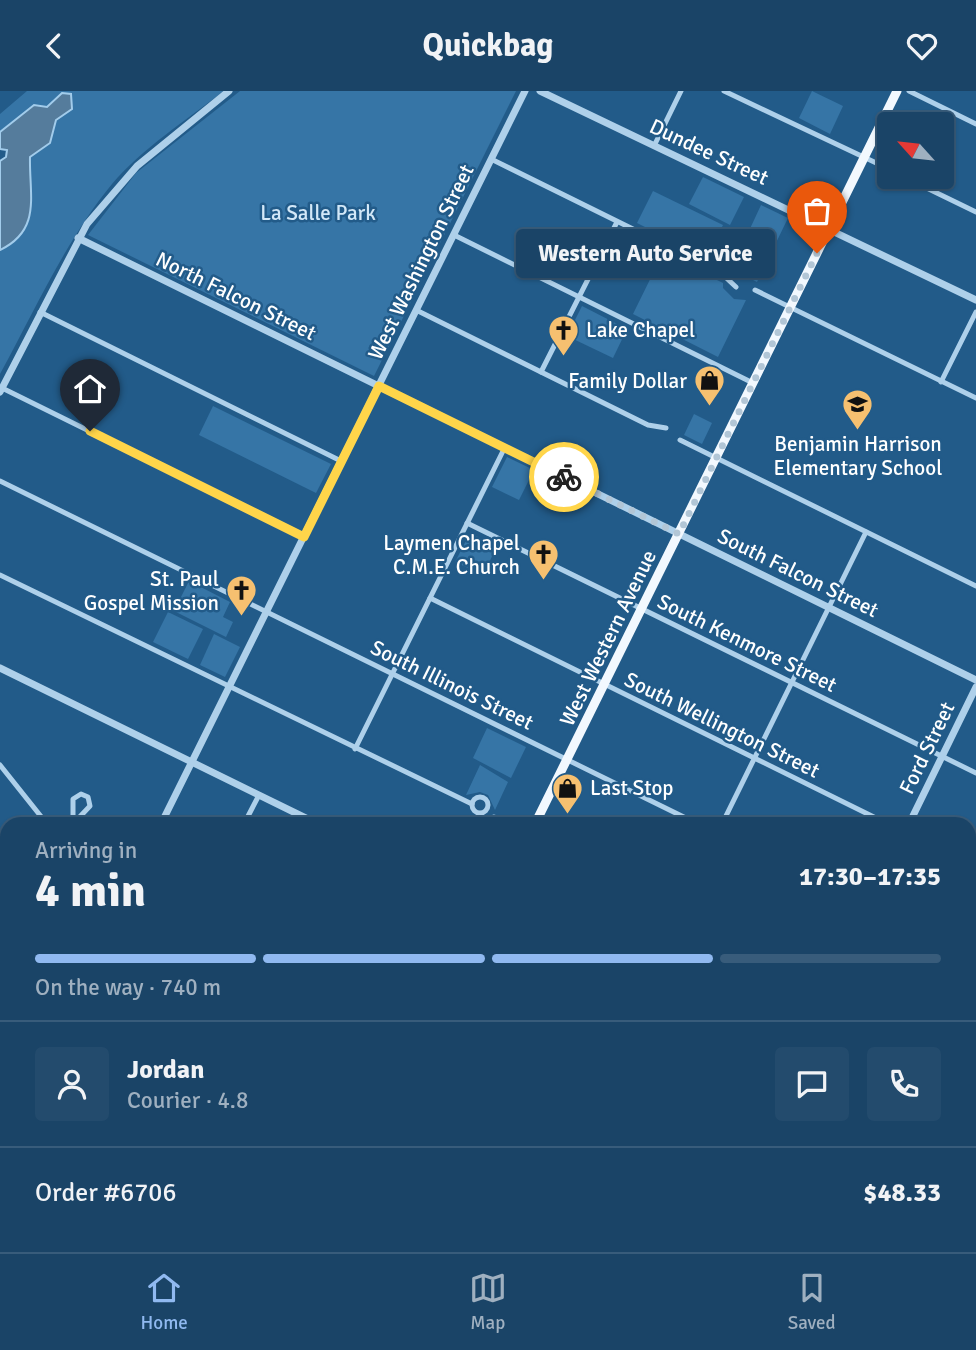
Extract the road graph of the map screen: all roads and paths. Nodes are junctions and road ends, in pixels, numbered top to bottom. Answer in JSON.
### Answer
{"nodes":[{"id":1,"x":229,"y":91,"type":"edge"},
{"id":2,"x":525,"y":91,"type":"edge"},
{"id":3,"x":540,"y":91,"type":"edge"},
{"id":4,"x":681,"y":91,"type":"edge"},
{"id":5,"x":724,"y":91,"type":"edge"},
{"id":6,"x":897,"y":91,"type":"edge"},
{"id":7,"x":909,"y":91,"type":"edge"},
{"id":8,"x":976,"y":124,"type":"edge"},
{"id":9,"x":654,"y":146,"type":"junction"},
{"id":10,"x":864,"y":157,"type":"junction"},
{"id":11,"x":491,"y":159,"type":"junction"},
{"id":12,"x":877,"y":163,"type":"edge"},
{"id":13,"x":929,"y":189,"type":"edge"},
{"id":14,"x":976,"y":212,"type":"edge"},
{"id":15,"x":617,"y":222,"type":"junction"},
{"id":16,"x":829,"y":229,"type":"junction"},
{"id":17,"x":454,"y":235,"type":"junction"},
{"id":18,"x":78,"y":238,"type":"junction"},
{"id":19,"x":736,"y":287,"type":"dead end"},
{"id":20,"x":755,"y":290,"type":"dead end"},
{"id":21,"x":579,"y":296,"type":"junction"},
{"id":22,"x":976,"y":300,"type":"edge"},
{"id":23,"x":790,"y":307,"type":"junction"},
{"id":24,"x":416,"y":310,"type":"junction"},
{"id":25,"x":40,"y":312,"type":"junction"},
{"id":26,"x":976,"y":312,"type":"edge"},
{"id":27,"x":541,"y":372,"type":"junction"},
{"id":28,"x":941,"y":382,"type":"junction"},
{"id":29,"x":753,"y":383,"type":"junction"},
{"id":30,"x":379,"y":386,"type":"junction"},
{"id":31,"x":1,"y":390,"type":"edge"},
{"id":32,"x":976,"y":398,"type":"edge"},
{"id":33,"x":667,"y":428,"type":"dead end"},
{"id":34,"x":680,"y":440,"type":"dead end"},
{"id":35,"x":505,"y":447,"type":"junction"},
{"id":36,"x":716,"y":458,"type":"junction"},
{"id":37,"x":341,"y":461,"type":"junction"},
{"id":38,"x":0,"y":481,"type":"edge"},
{"id":39,"x":467,"y":523,"type":"junction"},
{"id":40,"x":866,"y":532,"type":"junction"},
{"id":41,"x":679,"y":534,"type":"junction"},
{"id":42,"x":304,"y":537,"type":"junction"},
{"id":43,"x":0,"y":575,"type":"edge"},
{"id":44,"x":976,"y":586,"type":"edge"},
{"id":45,"x":430,"y":598,"type":"junction"},
{"id":46,"x":830,"y":607,"type":"junction"},
{"id":47,"x":642,"y":608,"type":"junction"},
{"id":48,"x":267,"y":612,"type":"junction"},
{"id":49,"x":0,"y":669,"type":"edge"},
{"id":50,"x":392,"y":673,"type":"junction"},
{"id":51,"x":976,"y":680,"type":"edge"},
{"id":52,"x":792,"y":683,"type":"junction"},
{"id":53,"x":604,"y":684,"type":"junction"},
{"id":54,"x":230,"y":687,"type":"junction"},
{"id":55,"x":976,"y":687,"type":"edge"},
{"id":56,"x":355,"y":749,"type":"junction"},
{"id":57,"x":943,"y":757,"type":"junction"},
{"id":58,"x":755,"y":759,"type":"junction"},
{"id":59,"x":567,"y":760,"type":"junction"},
{"id":60,"x":192,"y":763,"type":"junction"},
{"id":61,"x":0,"y":765,"type":"edge"},
{"id":62,"x":976,"y":773,"type":"edge"},
{"id":63,"x":259,"y":796,"type":"junction"},
{"id":64,"x":472,"y":804,"type":"dead end"},
{"id":65,"x":41,"y":817,"type":"edge"},
{"id":66,"x":73,"y":817,"type":"edge"},
{"id":67,"x":80,"y":817,"type":"edge"},
{"id":68,"x":165,"y":817,"type":"edge"},
{"id":69,"x":248,"y":817,"type":"edge"},
{"id":70,"x":303,"y":817,"type":"edge"},
{"id":71,"x":538,"y":817,"type":"edge"},
{"id":72,"x":684,"y":817,"type":"edge"},
{"id":73,"x":726,"y":817,"type":"edge"},
{"id":74,"x":874,"y":817,"type":"edge"},
{"id":75,"x":913,"y":817,"type":"edge"}],
"edges":[{"from":1,"to":18,"type":"street"},
{"from":2,"to":11,"type":"street","name":"West Washington Street"},
{"from":3,"to":9,"type":"street","name":"Dundee Street"},
{"from":4,"to":9,"type":"street"},
{"from":5,"to":10,"type":"street"},
{"from":6,"to":10,"type":"main road","name":"West Western Avenue"},
{"from":7,"to":8,"type":"street"},
{"from":9,"to":16,"type":"street","name":"Dundee Street"},
{"from":10,"to":12,"type":"street"},
{"from":10,"to":16,"type":"main road","name":"West Western Avenue"},
{"from":11,"to":15,"type":"street"},
{"from":11,"to":17,"type":"street","name":"West Washington Street"},
{"from":13,"to":14,"type":"street"},
{"from":15,"to":19,"type":"street"},
{"from":15,"to":21,"type":"street"},
{"from":16,"to":22,"type":"street","name":"Dundee Street"},
{"from":16,"to":23,"type":"main road","name":"West Western Avenue"},
{"from":17,"to":21,"type":"street"},
{"from":17,"to":24,"type":"street","name":"West Washington Street"},
{"from":18,"to":25,"type":"street"},
{"from":18,"to":30,"type":"street","name":"North Falcon Street"},
{"from":20,"to":23,"type":"street"},
{"from":21,"to":27,"type":"street"},
{"from":21,"to":29,"type":"street"},
{"from":23,"to":28,"type":"street"},
{"from":23,"to":29,"type":"main road","name":"West Western Avenue"},
{"from":24,"to":27,"type":"street"},
{"from":24,"to":30,"type":"street","name":"West Washington Street"},
{"from":25,"to":31,"type":"street"},
{"from":25,"to":37,"type":"street"},
{"from":26,"to":28,"type":"street"},
{"from":27,"to":33,"type":"street"},
{"from":28,"to":32,"type":"street"},
{"from":29,"to":36,"type":"main road","name":"West Western Avenue"},
{"from":30,"to":35,"type":"street","name":"South Falcon Street"},
{"from":30,"to":37,"type":"street","name":"West Washington Street"},
{"from":31,"to":42,"type":"street"},
{"from":34,"to":36,"type":"street"},
{"from":35,"to":39,"type":"street"},
{"from":35,"to":41,"type":"street","name":"South Falcon Street"},
{"from":36,"to":40,"type":"street"},
{"from":36,"to":41,"type":"main road","name":"West Western Avenue"},
{"from":37,"to":42,"type":"street","name":"West Washington Street"},
{"from":38,"to":48,"type":"street","name":"South Illinois Street"},
{"from":39,"to":45,"type":"street"},
{"from":39,"to":47,"type":"street","name":"South Kenmore Street"},
{"from":40,"to":44,"type":"street"},
{"from":40,"to":46,"type":"street"},
{"from":41,"to":46,"type":"street","name":"South Falcon Street"},
{"from":41,"to":47,"type":"main road","name":"West Western Avenue"},
{"from":42,"to":48,"type":"street","name":"West Washington Street"},
{"from":43,"to":54,"type":"street"},
{"from":45,"to":50,"type":"street"},
{"from":45,"to":53,"type":"street","name":"South Wellington Street"},
{"from":46,"to":51,"type":"street","name":"South Falcon Street"},
{"from":46,"to":52,"type":"street"},
{"from":47,"to":52,"type":"street","name":"South Kenmore Street"},
{"from":47,"to":53,"type":"main road","name":"West Western Avenue"},
{"from":48,"to":50,"type":"street","name":"South Illinois Street"},
{"from":48,"to":54,"type":"street","name":"West Washington Street"},
{"from":49,"to":60,"type":"street"},
{"from":50,"to":56,"type":"street"},
{"from":50,"to":59,"type":"street","name":"South Illinois Street"},
{"from":52,"to":57,"type":"street","name":"South Kenmore Street"},
{"from":52,"to":58,"type":"street"},
{"from":53,"to":58,"type":"street","name":"South Wellington Street"},
{"from":53,"to":59,"type":"main road","name":"West Western Avenue"},
{"from":54,"to":56,"type":"street"},
{"from":54,"to":60,"type":"street","name":"West Washington Street"},
{"from":55,"to":57,"type":"street","name":"Ford Street"},
{"from":56,"to":64,"type":"street"},
{"from":57,"to":62,"type":"street","name":"South Kenmore Street"},
{"from":57,"to":75,"type":"street","name":"Ford Street"},
{"from":58,"to":73,"type":"street"},
{"from":58,"to":74,"type":"street","name":"South Wellington Street"},
{"from":59,"to":71,"type":"main road","name":"West Western Avenue"},
{"from":59,"to":72,"type":"street","name":"South Illinois Street"},
{"from":60,"to":63,"type":"street"},
{"from":60,"to":68,"type":"street","name":"West Washington Street"},
{"from":61,"to":65,"type":"street"},
{"from":63,"to":69,"type":"street"},
{"from":63,"to":70,"type":"street"},
{"from":66,"to":67,"type":"street"}]}
